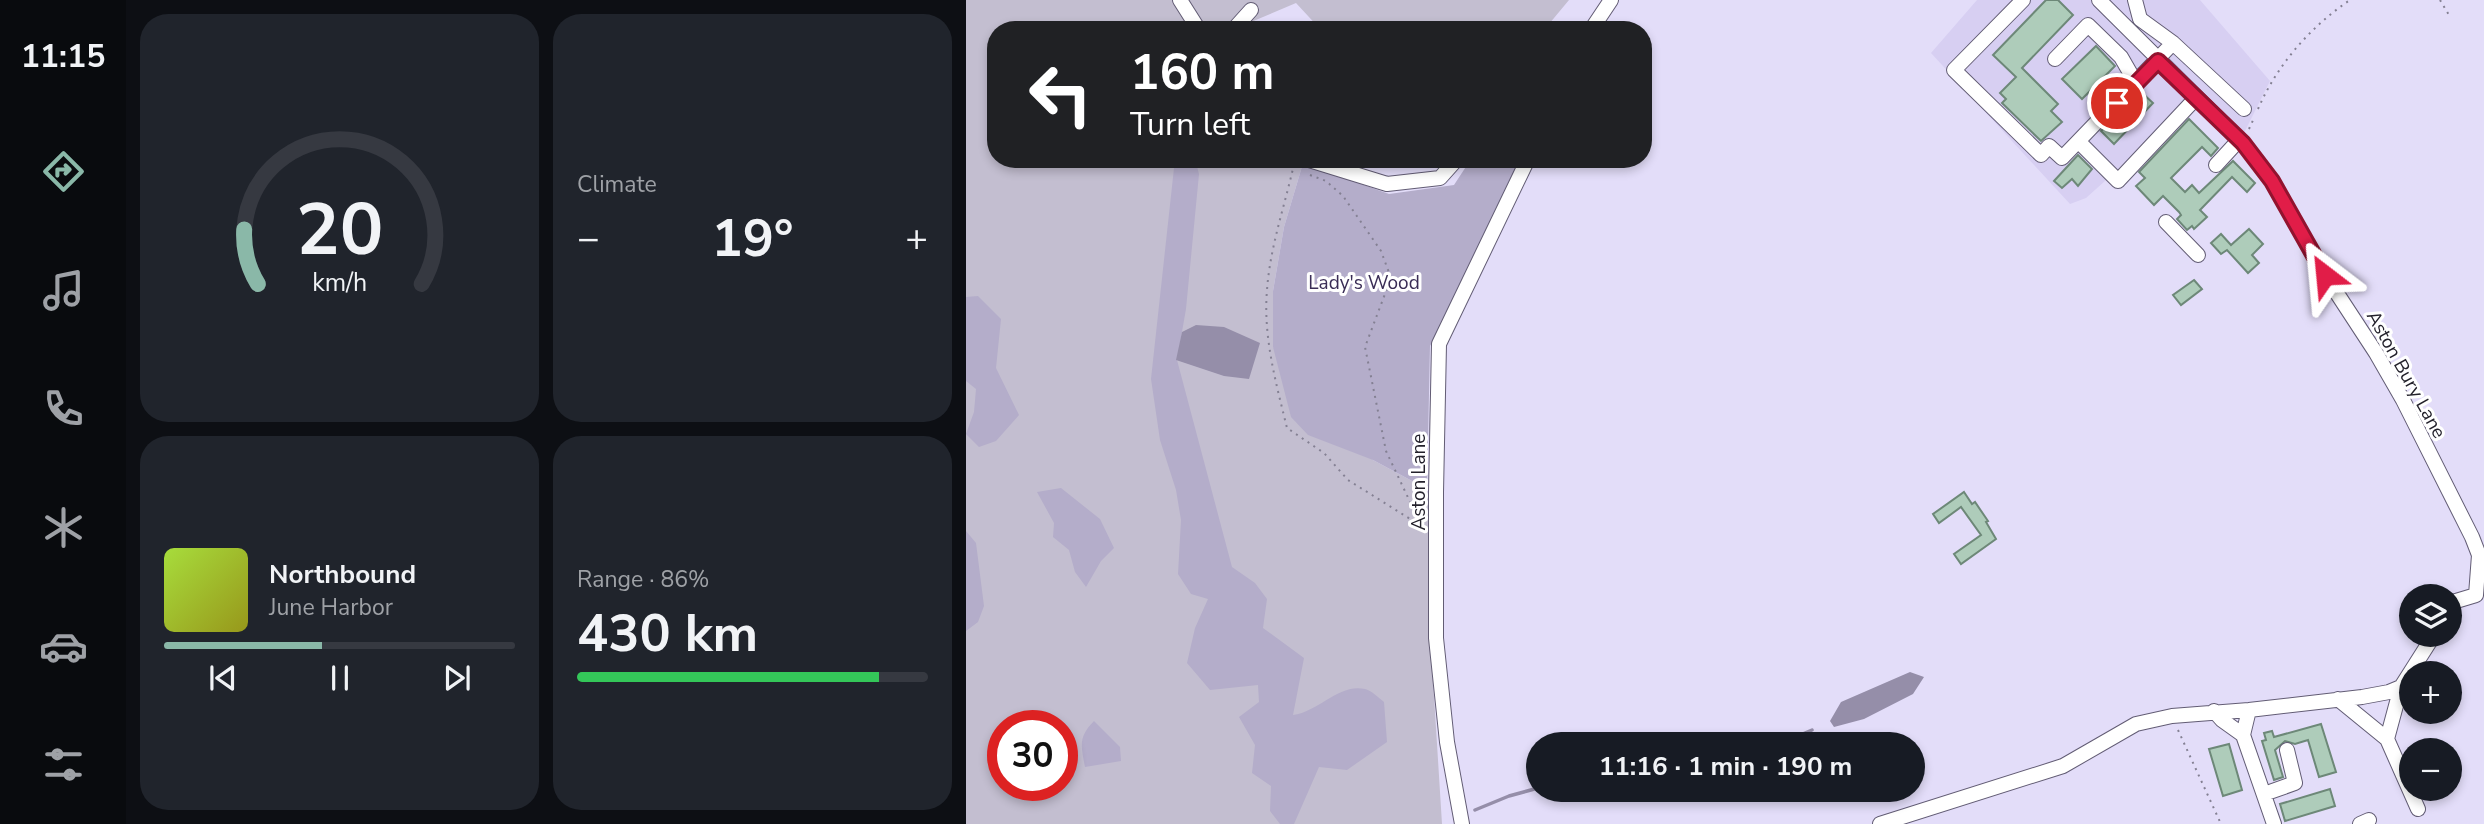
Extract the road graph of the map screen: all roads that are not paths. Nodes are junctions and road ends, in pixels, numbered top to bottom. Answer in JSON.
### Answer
{"nodes":[{"id":1,"x":1180,"y":0,"type":"edge"},
{"id":2,"x":1611,"y":0,"type":"edge"},
{"id":3,"x":2023,"y":0,"type":"edge"},
{"id":4,"x":2099,"y":0,"type":"edge"},
{"id":5,"x":2135,"y":0,"type":"edge"},
{"id":6,"x":1251,"y":10,"type":"dead end"},
{"id":7,"x":1193,"y":21,"type":"edge"},
{"id":8,"x":1241,"y":21,"type":"edge"},
{"id":9,"x":1597,"y":21,"type":"edge"},
{"id":10,"x":2173,"y":43,"type":"junction"},
{"id":11,"x":2055,"y":60,"type":"dead end"},
{"id":12,"x":2158,"y":61,"type":"junction"},
{"id":13,"x":2136,"y":83,"type":"junction"},
{"id":14,"x":2196,"y":98,"type":"junction"},
{"id":15,"x":2244,"y":109,"type":"dead end"},
{"id":16,"x":2241,"y":141,"type":"junction"},
{"id":17,"x":2079,"y":142,"type":"junction"},
{"id":18,"x":2216,"y":165,"type":"dead end"},
{"id":19,"x":1313,"y":168,"type":"edge"},
{"id":20,"x":1449,"y":168,"type":"edge"},
{"id":21,"x":1524,"y":168,"type":"edge"},
{"id":22,"x":2166,"y":222,"type":"dead end"},
{"id":23,"x":2198,"y":255,"type":"dead end"},
{"id":24,"x":2480,"y":600,"type":"edge"},
{"id":25,"x":2462,"y":601,"type":"edge"},
{"id":26,"x":2399,"y":687,"type":"edge"},
{"id":27,"x":2399,"y":691,"type":"edge"},
{"id":28,"x":2338,"y":699,"type":"junction"},
{"id":29,"x":2249,"y":710,"type":"junction"},
{"id":30,"x":2214,"y":711,"type":"junction"},
{"id":31,"x":2243,"y":735,"type":"junction"},
{"id":32,"x":2388,"y":740,"type":"junction"},
{"id":33,"x":2287,"y":750,"type":"dead end"},
{"id":34,"x":2264,"y":794,"type":"junction"},
{"id":35,"x":2418,"y":809,"type":"dead end"},
{"id":36,"x":1462,"y":824,"type":"edge"},
{"id":37,"x":1880,"y":824,"type":"edge"},
{"id":38,"x":2274,"y":824,"type":"edge"}],
"edges":[{"from":1,"to":7,"type":"street"},
{"from":2,"to":9,"type":"street"},
{"from":3,"to":17,"type":"street"},
{"from":4,"to":12,"type":"street","name":"Aston Bury Lane"},
{"from":5,"to":10,"type":"street"},
{"from":6,"to":8,"type":"street"},
{"from":10,"to":12,"type":"street"},
{"from":10,"to":15,"type":"street"},
{"from":11,"to":13,"type":"street"},
{"from":12,"to":13,"type":"street"},
{"from":12,"to":14,"type":"street","name":"Aston Bury Lane"},
{"from":13,"to":17,"type":"street"},
{"from":14,"to":16,"type":"street","name":"Aston Bury Lane"},
{"from":14,"to":17,"type":"street"},
{"from":16,"to":18,"type":"street"},
{"from":16,"to":24,"type":"street","name":"Aston Bury Lane"},
{"from":19,"to":20,"type":"street"},
{"from":21,"to":36,"type":"street","name":"Aston Lane"},
{"from":22,"to":23,"type":"street"},
{"from":24,"to":25,"type":"street"},
{"from":26,"to":28,"type":"street"},
{"from":27,"to":32,"type":"street"},
{"from":28,"to":29,"type":"street"},
{"from":28,"to":32,"type":"street"},
{"from":29,"to":30,"type":"street"},
{"from":29,"to":31,"type":"street"},
{"from":30,"to":31,"type":"street"},
{"from":30,"to":37,"type":"street"},
{"from":31,"to":34,"type":"street"},
{"from":32,"to":35,"type":"street"},
{"from":33,"to":34,"type":"street"},
{"from":34,"to":38,"type":"street"}]}
